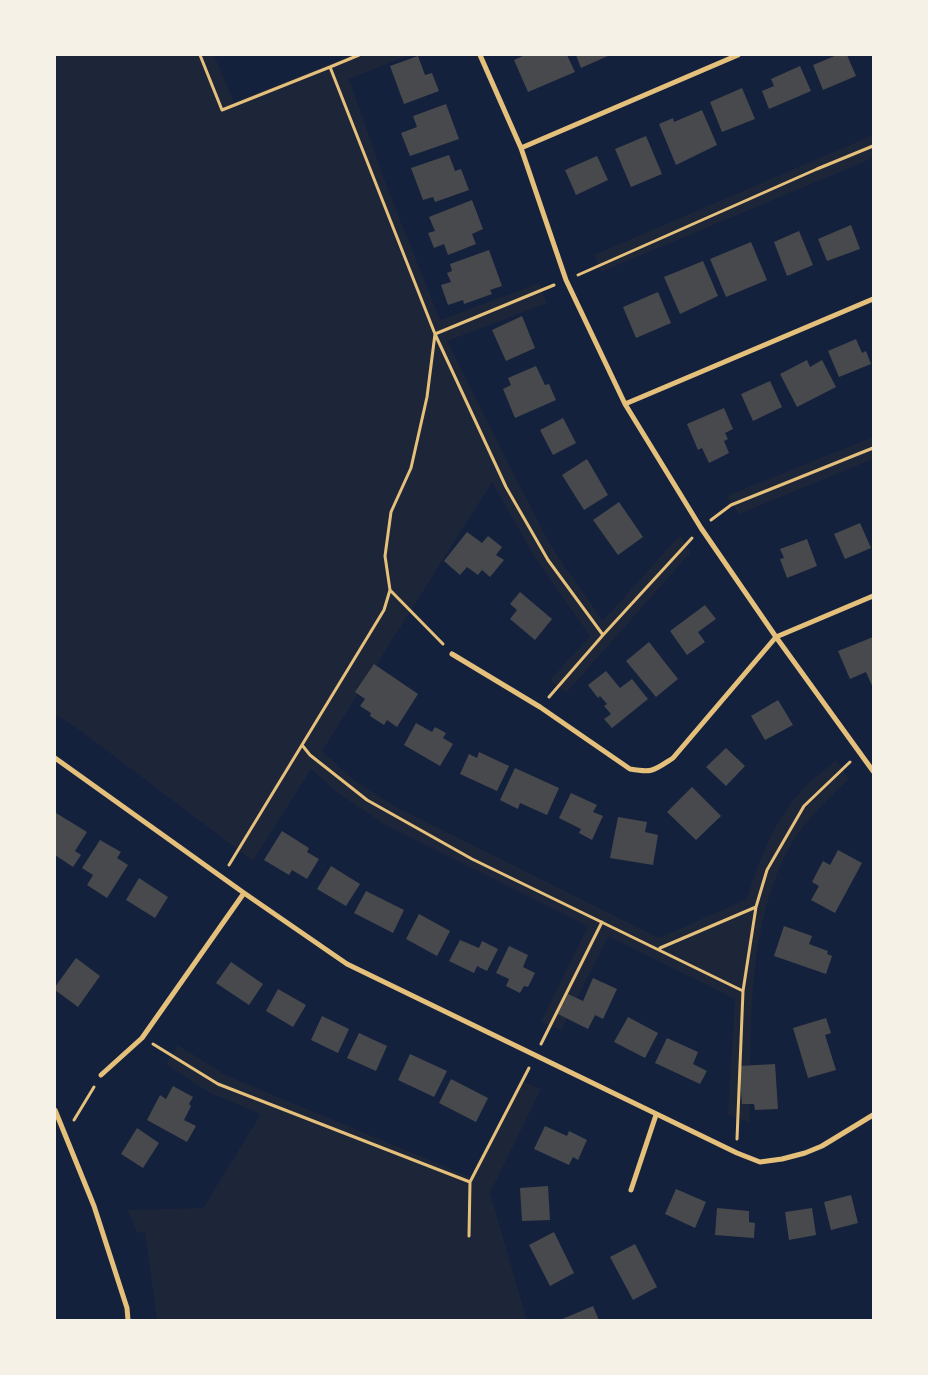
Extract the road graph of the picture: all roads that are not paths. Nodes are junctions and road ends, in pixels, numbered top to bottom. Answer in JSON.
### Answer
{"nodes":[{"id":1,"x":480,"y":55,"type":"edge"},
{"id":2,"x":738,"y":55,"type":"edge"},
{"id":3,"x":521,"y":148,"type":"junction"},
{"id":4,"x":873,"y":299,"type":"edge"},
{"id":5,"x":626,"y":404,"type":"junction"},
{"id":6,"x":873,"y":596,"type":"edge"},
{"id":7,"x":776,"y":638,"type":"junction"},
{"id":8,"x":452,"y":654,"type":"road end"},
{"id":9,"x":55,"y":758,"type":"edge"},
{"id":10,"x":873,"y":771,"type":"edge"},
{"id":11,"x":244,"y":893,"type":"junction"},
{"id":12,"x":101,"y":1076,"type":"road end"},
{"id":13,"x":55,"y":1110,"type":"edge"},
{"id":14,"x":656,"y":1115,"type":"junction"},
{"id":15,"x":873,"y":1115,"type":"edge"},
{"id":16,"x":631,"y":1190,"type":"dead end"},
{"id":17,"x":128,"y":1320,"type":"edge"}],
"edges":[{"from":1,"to":3,"type":"street"},
{"from":2,"to":3,"type":"street"},
{"from":3,"to":5,"type":"street"},
{"from":4,"to":5,"type":"street"},
{"from":5,"to":7,"type":"street"},
{"from":6,"to":7,"type":"street"},
{"from":7,"to":8,"type":"street"},
{"from":7,"to":10,"type":"street"},
{"from":9,"to":11,"type":"street"},
{"from":11,"to":12,"type":"street"},
{"from":11,"to":14,"type":"street"},
{"from":13,"to":17,"type":"street"},
{"from":14,"to":15,"type":"street"},
{"from":14,"to":16,"type":"street"}]}
